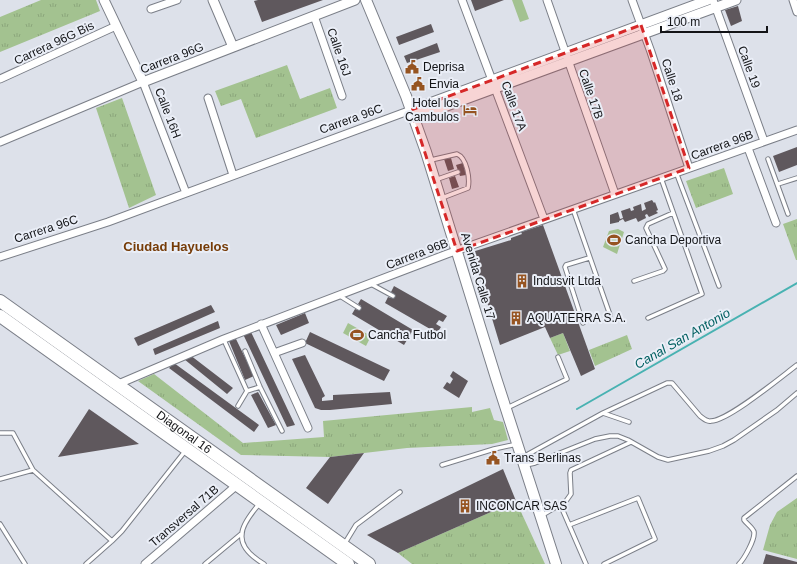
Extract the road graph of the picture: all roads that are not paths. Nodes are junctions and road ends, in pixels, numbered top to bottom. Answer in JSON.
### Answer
{"nodes":[{"id":1,"x":104,"y":0,"type":"edge"},
{"id":2,"x":177,"y":0,"type":"edge"},
{"id":3,"x":213,"y":0,"type":"edge"},
{"id":4,"x":355,"y":0,"type":"edge"},
{"id":5,"x":366,"y":0,"type":"edge"},
{"id":6,"x":462,"y":0,"type":"edge"},
{"id":7,"x":547,"y":0,"type":"edge"},
{"id":8,"x":632,"y":0,"type":"edge"},
{"id":9,"x":708,"y":0,"type":"edge"},
{"id":10,"x":736,"y":0,"type":"edge"},
{"id":11,"x":792,"y":0,"type":"edge"},
{"id":12,"x":714,"y":4,"type":"edge"},
{"id":13,"x":152,"y":10,"type":"dead end"},
{"id":14,"x":797,"y":12,"type":"edge"},
{"id":15,"x":314,"y":16,"type":"junction"},
{"id":16,"x":116,"y":26,"type":"junction"},
{"id":17,"x":643,"y":29,"type":"junction"},
{"id":18,"x":233,"y":47,"type":"junction"},
{"id":19,"x":567,"y":57,"type":"junction"},
{"id":20,"x":0,"y":79,"type":"edge"},
{"id":21,"x":143,"y":82,"type":"junction"},
{"id":22,"x":494,"y":84,"type":"junction"},
{"id":23,"x":342,"y":96,"type":"dead end"},
{"id":24,"x":208,"y":98,"type":"dead end"},
{"id":25,"x":413,"y":114,"type":"junction"},
{"id":26,"x":797,"y":130,"type":"edge"},
{"id":27,"x":764,"y":141,"type":"junction"},
{"id":28,"x":0,"y":142,"type":"edge"},
{"id":29,"x":748,"y":148,"type":"junction"},
{"id":30,"x":768,"y":159,"type":"dead end"},
{"id":31,"x":429,"y":161,"type":"junction"},
{"id":32,"x":690,"y":168,"type":"junction"},
{"id":33,"x":458,"y":172,"type":"dead end"},
{"id":34,"x":676,"y":172,"type":"junction"},
{"id":35,"x":233,"y":175,"type":"junction"},
{"id":36,"x":661,"y":178,"type":"junction"},
{"id":37,"x":797,"y":178,"type":"edge"},
{"id":38,"x":435,"y":180,"type":"junction"},
{"id":39,"x":778,"y":184,"type":"junction"},
{"id":40,"x":186,"y":193,"type":"junction"},
{"id":41,"x":615,"y":194,"type":"junction"},
{"id":42,"x":441,"y":198,"type":"junction"},
{"id":43,"x":573,"y":209,"type":"junction"},
{"id":44,"x":673,"y":213,"type":"junction"},
{"id":45,"x":788,"y":214,"type":"dead end"},
{"id":46,"x":544,"y":220,"type":"junction"},
{"id":47,"x":776,"y":224,"type":"dead end"},
{"id":48,"x":457,"y":251,"type":"junction"},
{"id":49,"x":0,"y":257,"type":"edge"},
{"id":50,"x":590,"y":258,"type":"junction"},
{"id":51,"x":634,"y":281,"type":"dead end"},
{"id":52,"x":370,"y":284,"type":"junction"},
{"id":53,"x":719,"y":286,"type":"dead end"},
{"id":54,"x":339,"y":295,"type":"junction"},
{"id":55,"x":393,"y":296,"type":"dead end"},
{"id":56,"x":0,"y":301,"type":"edge"},
{"id":57,"x":359,"y":308,"type":"dead end"},
{"id":58,"x":0,"y":316,"type":"edge"},
{"id":59,"x":610,"y":316,"type":"dead end"},
{"id":60,"x":648,"y":318,"type":"dead end"},
{"id":61,"x":583,"y":323,"type":"dead end"},
{"id":62,"x":261,"y":324,"type":"junction"},
{"id":63,"x":224,"y":339,"type":"junction"},
{"id":64,"x":302,"y":343,"type":"dead end"},
{"id":65,"x":246,"y":351,"type":"dead end"},
{"id":66,"x":274,"y":353,"type":"junction"},
{"id":67,"x":558,"y":357,"type":"dead end"},
{"id":68,"x":797,"y":365,"type":"edge"},
{"id":69,"x":116,"y":385,"type":"junction"},
{"id":70,"x":260,"y":387,"type":"junction"},
{"id":71,"x":247,"y":391,"type":"junction"},
{"id":72,"x":797,"y":393,"type":"edge"},
{"id":73,"x":238,"y":406,"type":"dead end"},
{"id":74,"x":506,"y":409,"type":"junction"},
{"id":75,"x":603,"y":413,"type":"junction"},
{"id":76,"x":629,"y":422,"type":"dead end"},
{"id":77,"x":308,"y":428,"type":"dead end"},
{"id":78,"x":282,"y":431,"type":"dead end"},
{"id":79,"x":0,"y":432,"type":"edge"},
{"id":80,"x":632,"y":442,"type":"junction"},
{"id":81,"x":518,"y":444,"type":"junction"},
{"id":82,"x":187,"y":449,"type":"junction"},
{"id":83,"x":523,"y":462,"type":"junction"},
{"id":84,"x":442,"y":465,"type":"dead end"},
{"id":85,"x":33,"y":470,"type":"junction"},
{"id":86,"x":797,"y":476,"type":"edge"},
{"id":87,"x":0,"y":479,"type":"edge"},
{"id":88,"x":237,"y":485,"type":"junction"},
{"id":89,"x":400,"y":492,"type":"dead end"},
{"id":90,"x":260,"y":502,"type":"junction"},
{"id":91,"x":560,"y":504,"type":"junction"},
{"id":92,"x":541,"y":516,"type":"junction"},
{"id":93,"x":0,"y":524,"type":"edge"},
{"id":94,"x":569,"y":525,"type":"junction"},
{"id":95,"x":242,"y":534,"type":"junction"},
{"id":96,"x":112,"y":541,"type":"junction"},
{"id":97,"x":343,"y":546,"type":"junction"},
{"id":98,"x":25,"y":564,"type":"edge"},
{"id":99,"x":86,"y":564,"type":"edge"},
{"id":100,"x":145,"y":564,"type":"edge"},
{"id":101,"x":204,"y":564,"type":"edge"},
{"id":102,"x":264,"y":564,"type":"edge"},
{"id":103,"x":348,"y":564,"type":"edge"},
{"id":104,"x":368,"y":564,"type":"edge"},
{"id":105,"x":556,"y":564,"type":"edge"},
{"id":106,"x":586,"y":564,"type":"edge"},
{"id":107,"x":604,"y":564,"type":"edge"},
{"id":108,"x":739,"y":564,"type":"edge"}],
"edges":[{"from":1,"to":16,"type":"street","name":"Calle 16H"},
{"from":2,"to":13,"type":"street"},
{"from":3,"to":18,"type":"street"},
{"from":4,"to":15,"type":"street","name":"Carrera 96G"},
{"from":5,"to":25,"type":"main road","name":"Avenida Calle 17"},
{"from":6,"to":22,"type":"street","name":"Calle 17A"},
{"from":7,"to":19,"type":"street","name":"Calle 17B"},
{"from":8,"to":17,"type":"street","name":"Calle 18"},
{"from":9,"to":17,"type":"street","name":"Carrera 96C"},
{"from":10,"to":12,"type":"street","name":"Carrera 96C"},
{"from":11,"to":14,"type":"street"},
{"from":12,"to":17,"type":"street","name":"Carrera 96C"},
{"from":12,"to":27,"type":"street","name":"Calle 19"},
{"from":15,"to":18,"type":"street","name":"Carrera 96G"},
{"from":15,"to":23,"type":"street","name":"Calle 16J"},
{"from":16,"to":20,"type":"street","name":"Carrera 96G Bis"},
{"from":16,"to":21,"type":"street","name":"Calle 16H"},
{"from":17,"to":19,"type":"street","name":"Carrera 96C"},
{"from":17,"to":32,"type":"street","name":"Calle 18"},
{"from":18,"to":21,"type":"street","name":"Carrera 96G"},
{"from":19,"to":22,"type":"street","name":"Carrera 96C"},
{"from":19,"to":41,"type":"street","name":"Calle 17B"},
{"from":21,"to":28,"type":"street","name":"Carrera 96G"},
{"from":21,"to":40,"type":"street","name":"Calle 16H"},
{"from":22,"to":25,"type":"street","name":"Carrera 96C"},
{"from":22,"to":46,"type":"street","name":"Calle 17A"},
{"from":24,"to":35,"type":"street"},
{"from":25,"to":31,"type":"main road","name":"Avenida Calle 17"},
{"from":25,"to":35,"type":"street","name":"Carrera 96C"},
{"from":26,"to":27,"type":"street","name":"Carrera 96B"},
{"from":27,"to":29,"type":"street","name":"Carrera 96B"},
{"from":29,"to":32,"type":"street","name":"Carrera 96B"},
{"from":29,"to":47,"type":"street"},
{"from":30,"to":39,"type":"lane"},
{"from":31,"to":38,"type":"main road","name":"Avenida Calle 17"},
{"from":31,"to":42,"type":"lane"},
{"from":32,"to":34,"type":"street","name":"Carrera 96B"},
{"from":33,"to":38,"type":"lane"},
{"from":34,"to":36,"type":"street","name":"Carrera 96B"},
{"from":34,"to":53,"type":"lane"},
{"from":35,"to":40,"type":"street","name":"Carrera 96C"},
{"from":36,"to":41,"type":"street","name":"Carrera 96B"},
{"from":36,"to":44,"type":"lane"},
{"from":37,"to":39,"type":"lane"},
{"from":38,"to":42,"type":"main road","name":"Avenida Calle 17"},
{"from":39,"to":45,"type":"lane"},
{"from":40,"to":49,"type":"street","name":"Carrera 96C"},
{"from":41,"to":43,"type":"street","name":"Carrera 96B"},
{"from":42,"to":48,"type":"main road","name":"Avenida Calle 17"},
{"from":43,"to":46,"type":"street","name":"Carrera 96B"},
{"from":43,"to":50,"type":"lane"},
{"from":44,"to":51,"type":"lane"},
{"from":44,"to":60,"type":"lane"},
{"from":46,"to":48,"type":"street","name":"Carrera 96B"},
{"from":48,"to":52,"type":"street","name":"Carrera 96B"},
{"from":48,"to":74,"type":"main road","name":"Avenida Calle 17"},
{"from":50,"to":59,"type":"lane"},
{"from":50,"to":61,"type":"lane"},
{"from":52,"to":54,"type":"street","name":"Carrera 96B"},
{"from":52,"to":55,"type":"lane"},
{"from":54,"to":57,"type":"lane"},
{"from":54,"to":62,"type":"street","name":"Carrera 96B"},
{"from":56,"to":69,"type":"main road","name":"Diagonal 16"},
{"from":58,"to":82,"type":"main road","name":"Diagonal 16"},
{"from":62,"to":63,"type":"street","name":"Carrera 96B"},
{"from":62,"to":66,"type":"street"},
{"from":63,"to":69,"type":"street","name":"Carrera 96B"},
{"from":63,"to":71,"type":"lane"},
{"from":64,"to":66,"type":"street"},
{"from":65,"to":70,"type":"lane"},
{"from":66,"to":77,"type":"street"},
{"from":67,"to":74,"type":"lane"},
{"from":68,"to":75,"type":"lane"},
{"from":69,"to":97,"type":"main road","name":"Diagonal 16"},
{"from":70,"to":71,"type":"lane"},
{"from":70,"to":78,"type":"lane"},
{"from":71,"to":73,"type":"lane"},
{"from":72,"to":80,"type":"lane"},
{"from":74,"to":81,"type":"main road","name":"Avenida Calle 17"},
{"from":75,"to":76,"type":"lane"},
{"from":75,"to":83,"type":"lane"},
{"from":79,"to":85,"type":"lane"},
{"from":80,"to":83,"type":"lane"},
{"from":80,"to":91,"type":"lane"},
{"from":81,"to":83,"type":"main road","name":"Avenida Calle 17"},
{"from":81,"to":84,"type":"lane"},
{"from":82,"to":88,"type":"main road","name":"Diagonal 16"},
{"from":82,"to":96,"type":"lane"},
{"from":83,"to":92,"type":"main road","name":"Avenida Calle 17"},
{"from":85,"to":87,"type":"lane"},
{"from":85,"to":96,"type":"lane"},
{"from":86,"to":108,"type":"lane"},
{"from":88,"to":90,"type":"main road","name":"Diagonal 16"},
{"from":88,"to":100,"type":"street","name":"Transversal 71B"},
{"from":89,"to":97,"type":"lane"},
{"from":90,"to":95,"type":"lane"},
{"from":90,"to":103,"type":"main road","name":"Diagonal 16"},
{"from":91,"to":92,"type":"lane"},
{"from":91,"to":94,"type":"lane"},
{"from":92,"to":105,"type":"main road","name":"Avenida Calle 17"},
{"from":93,"to":98,"type":"lane"},
{"from":94,"to":106,"type":"lane"},
{"from":94,"to":107,"type":"lane"},
{"from":95,"to":101,"type":"lane"},
{"from":95,"to":102,"type":"lane"},
{"from":96,"to":99,"type":"lane"},
{"from":97,"to":104,"type":"main road","name":"Diagonal 16"}]}
